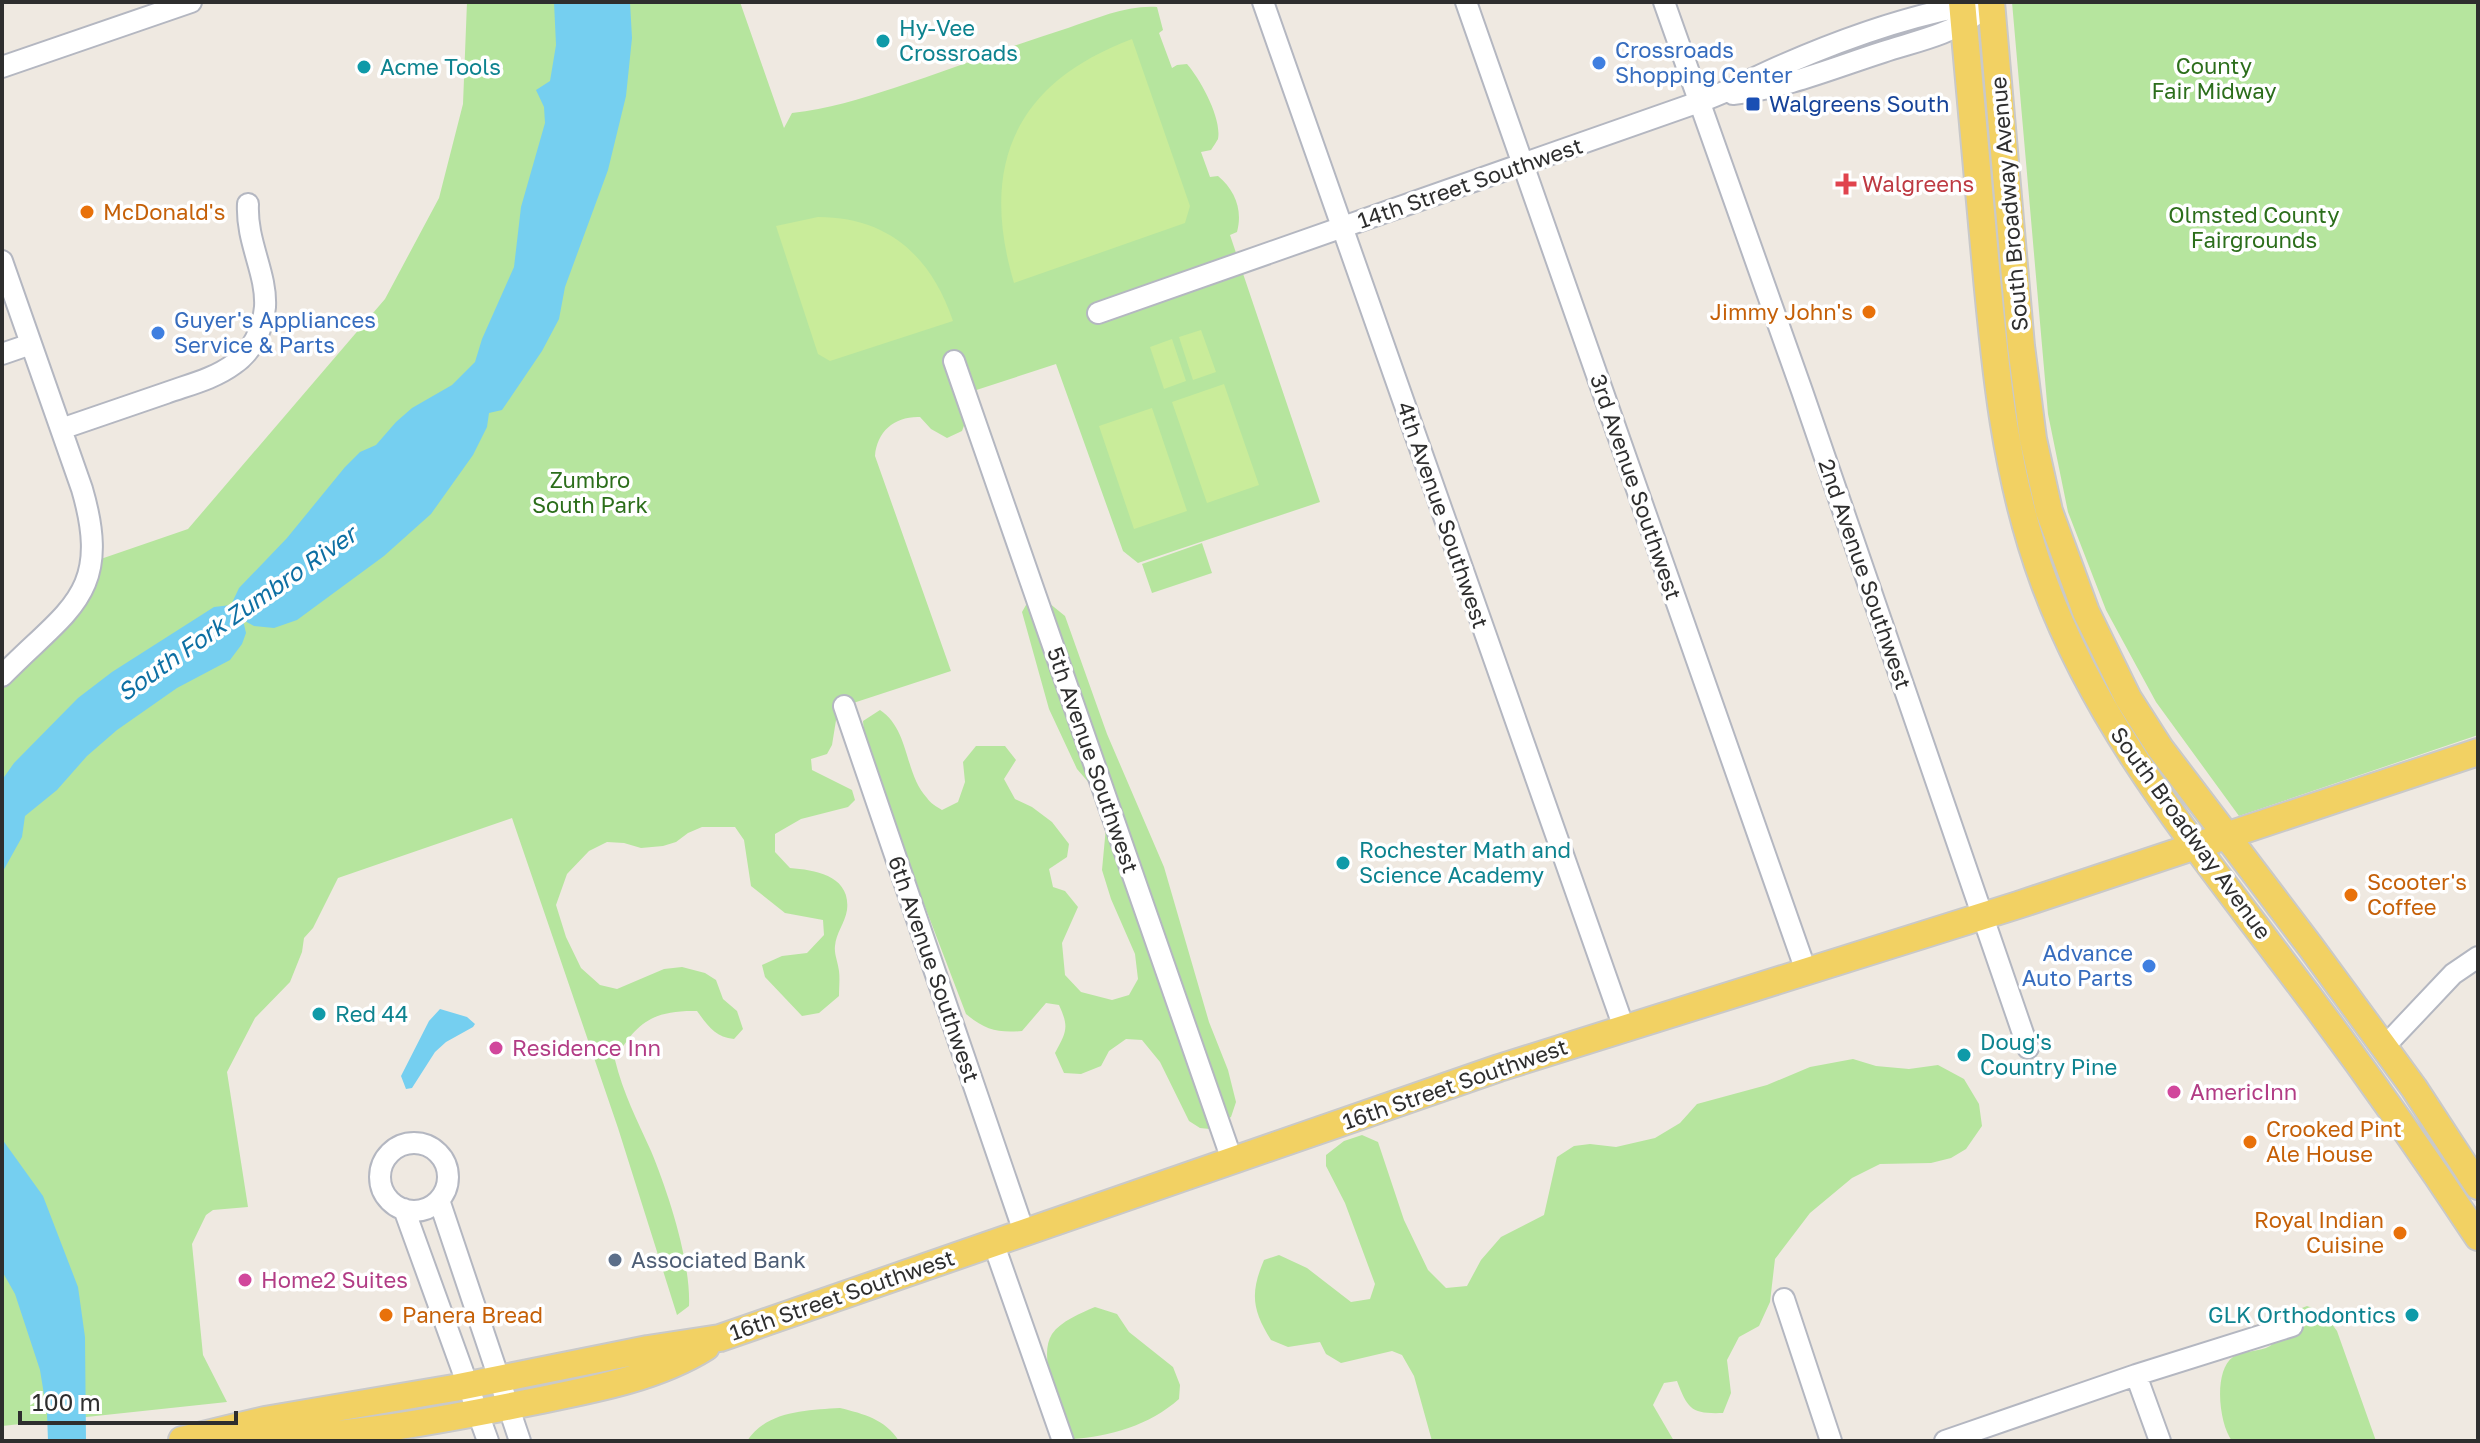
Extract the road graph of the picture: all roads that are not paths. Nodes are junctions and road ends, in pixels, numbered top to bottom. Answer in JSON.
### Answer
{"nodes":[{"id":1,"x":191,"y":2,"type":"edge"},
{"id":2,"x":1263,"y":2,"type":"edge"},
{"id":3,"x":1466,"y":2,"type":"edge"},
{"id":4,"x":1664,"y":2,"type":"edge"},
{"id":5,"x":1976,"y":6,"type":"edge"},
{"id":6,"x":2,"y":67,"type":"edge"},
{"id":7,"x":1708,"y":99,"type":"junction"},
{"id":8,"x":1523,"y":165,"type":"junction"},
{"id":9,"x":248,"y":204,"type":"dead end"},
{"id":10,"x":1342,"y":228,"type":"junction"},
{"id":11,"x":2,"y":261,"type":"edge"},
{"id":12,"x":1098,"y":313,"type":"dead end"},
{"id":13,"x":31,"y":344,"type":"junction"},
{"id":14,"x":2,"y":354,"type":"edge"},
{"id":15,"x":954,"y":361,"type":"dead end"},
{"id":16,"x":61,"y":429,"type":"junction"},
{"id":17,"x":2,"y":676,"type":"edge"},
{"id":18,"x":844,"y":706,"type":"dead end"},
{"id":19,"x":2478,"y":752,"type":"edge"},
{"id":20,"x":2228,"y":836,"type":"junction"},
{"id":21,"x":2195,"y":847,"type":"junction"},
{"id":22,"x":1982,"y":916,"type":"junction"},
{"id":23,"x":2478,"y":957,"type":"edge"},
{"id":24,"x":1806,"y":971,"type":"junction"},
{"id":25,"x":1624,"y":1028,"type":"junction"},
{"id":26,"x":2384,"y":1047,"type":"junction"},
{"id":27,"x":2028,"y":1048,"type":"dead end"},
{"id":28,"x":1232,"y":1160,"type":"junction"},
{"id":29,"x":2478,"y":1186,"type":"edge"},
{"id":30,"x":439,"y":1200,"type":"junction"},
{"id":31,"x":404,"y":1209,"type":"junction"},
{"id":32,"x":1024,"y":1232,"type":"junction"},
{"id":33,"x":2478,"y":1237,"type":"edge"},
{"id":34,"x":993,"y":1242,"type":"junction"},
{"id":35,"x":1788,"y":1300,"type":"dead end"},
{"id":36,"x":2292,"y":1326,"type":"dead end"},
{"id":37,"x":720,"y":1338,"type":"junction"},
{"id":38,"x":2136,"y":1375,"type":"junction"},
{"id":39,"x":499,"y":1380,"type":"junction"},
{"id":40,"x":469,"y":1386,"type":"junction"},
{"id":41,"x":508,"y":1407,"type":"junction"},
{"id":42,"x":479,"y":1413,"type":"junction"},
{"id":43,"x":176,"y":1440,"type":"edge"},
{"id":44,"x":488,"y":1441,"type":"edge"},
{"id":45,"x":520,"y":1441,"type":"edge"},
{"id":46,"x":1063,"y":1441,"type":"edge"},
{"id":47,"x":1832,"y":1441,"type":"edge"},
{"id":48,"x":1945,"y":1441,"type":"edge"},
{"id":49,"x":2160,"y":1441,"type":"edge"}],
"edges":[{"from":1,"to":6,"type":"street"},
{"from":2,"to":10,"type":"street","name":"4th Avenue Southwest"},
{"from":3,"to":8,"type":"street","name":"3rd Avenue Southwest"},
{"from":4,"to":7,"type":"street","name":"2nd Avenue Southwest"},
{"from":5,"to":7,"type":"street","name":"14th Street Southwest"},
{"from":5,"to":20,"type":"main road","name":"South Broadway Avenue"},
{"from":5,"to":21,"type":"main road","name":"South Broadway Avenue"},
{"from":7,"to":8,"type":"street","name":"14th Street Southwest"},
{"from":7,"to":22,"type":"street","name":"2nd Avenue Southwest"},
{"from":8,"to":10,"type":"street","name":"14th Street Southwest"},
{"from":8,"to":24,"type":"street","name":"3rd Avenue Southwest"},
{"from":9,"to":16,"type":"street"},
{"from":10,"to":12,"type":"street","name":"14th Street Southwest"},
{"from":10,"to":25,"type":"street","name":"4th Avenue Southwest"},
{"from":11,"to":13,"type":"street"},
{"from":13,"to":14,"type":"street"},
{"from":13,"to":16,"type":"street"},
{"from":15,"to":28,"type":"street","name":"5th Avenue Southwest"},
{"from":16,"to":17,"type":"street"},
{"from":18,"to":32,"type":"street","name":"6th Avenue Southwest"},
{"from":19,"to":20,"type":"main road","name":"16th Street Southwest"},
{"from":20,"to":21,"type":"main road","name":"16th Street Southwest"},
{"from":20,"to":26,"type":"main road","name":"South Broadway Avenue"},
{"from":21,"to":22,"type":"main road","name":"16th Street Southwest"},
{"from":21,"to":33,"type":"main road","name":"South Broadway Avenue"},
{"from":22,"to":24,"type":"main road","name":"16th Street Southwest"},
{"from":22,"to":27,"type":"street","name":"2nd Avenue Southwest"},
{"from":23,"to":26,"type":"street"},
{"from":24,"to":25,"type":"main road","name":"16th Street Southwest"},
{"from":25,"to":28,"type":"main road","name":"16th Street Southwest"},
{"from":26,"to":29,"type":"main road","name":"South Broadway Avenue"},
{"from":28,"to":32,"type":"main road","name":"16th Street Southwest"},
{"from":30,"to":31,"type":"street"},
{"from":30,"to":31,"type":"street"},
{"from":30,"to":39,"type":"street"},
{"from":31,"to":40,"type":"street"},
{"from":32,"to":34,"type":"main road","name":"16th Street Southwest"},
{"from":34,"to":37,"type":"main road","name":"16th Street Southwest"},
{"from":34,"to":46,"type":"street"},
{"from":35,"to":47,"type":"street"},
{"from":36,"to":38,"type":"street"},
{"from":37,"to":39,"type":"main road","name":"16th Street Southwest"},
{"from":37,"to":41,"type":"main road","name":"16th Street Southwest"},
{"from":38,"to":48,"type":"street"},
{"from":38,"to":49,"type":"street"},
{"from":39,"to":40,"type":"main road","name":"16th Street Southwest"},
{"from":39,"to":41,"type":"street"},
{"from":40,"to":42,"type":"street"},
{"from":40,"to":43,"type":"main road","name":"16th Street Southwest"},
{"from":41,"to":42,"type":"main road","name":"16th Street Southwest"},
{"from":41,"to":45,"type":"street"},
{"from":42,"to":43,"type":"main road","name":"16th Street Southwest"},
{"from":42,"to":44,"type":"street"}]}
